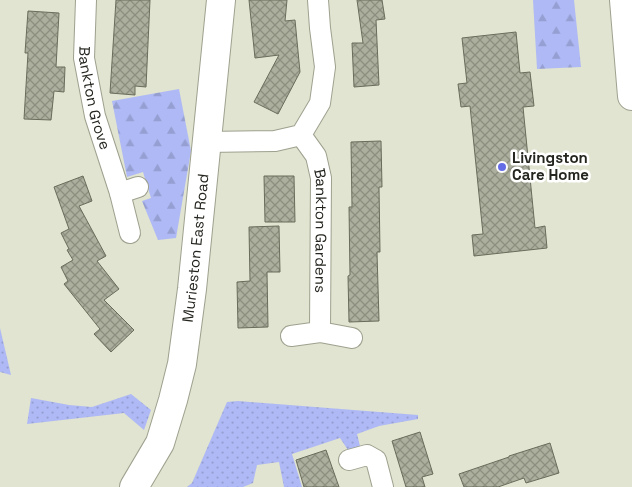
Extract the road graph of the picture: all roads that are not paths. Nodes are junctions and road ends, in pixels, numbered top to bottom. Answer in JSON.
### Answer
{"nodes":[{"id":1,"x":86,"y":0,"type":"edge"},
{"id":2,"x":221,"y":0,"type":"edge"},
{"id":3,"x":318,"y":0,"type":"edge"},
{"id":4,"x":624,"y":0,"type":"edge"},
{"id":5,"x":632,"y":96,"type":"edge"},
{"id":6,"x":301,"y":135,"type":"junction"},
{"id":7,"x":206,"y":142,"type":"junction"},
{"id":8,"x":130,"y":233,"type":"dead end"},
{"id":9,"x":320,"y":332,"type":"junction"},
{"id":10,"x":291,"y":336,"type":"dead end"},
{"id":11,"x":352,"y":338,"type":"dead end"},
{"id":12,"x":349,"y":460,"type":"dead end"},
{"id":13,"x":134,"y":487,"type":"edge"},
{"id":14,"x":383,"y":487,"type":"edge"}],
"edges":[{"from":1,"to":8,"type":"street","name":"Bankton Grove"},
{"from":2,"to":7,"type":"street","name":"Murieston East Road"},
{"from":3,"to":6,"type":"street"},
{"from":4,"to":5,"type":"street"},
{"from":6,"to":7,"type":"street"},
{"from":6,"to":9,"type":"street","name":"Bankton Gardens"},
{"from":7,"to":13,"type":"street","name":"Murieston East Road"},
{"from":9,"to":10,"type":"street"},
{"from":9,"to":11,"type":"street"},
{"from":12,"to":14,"type":"street"}]}
